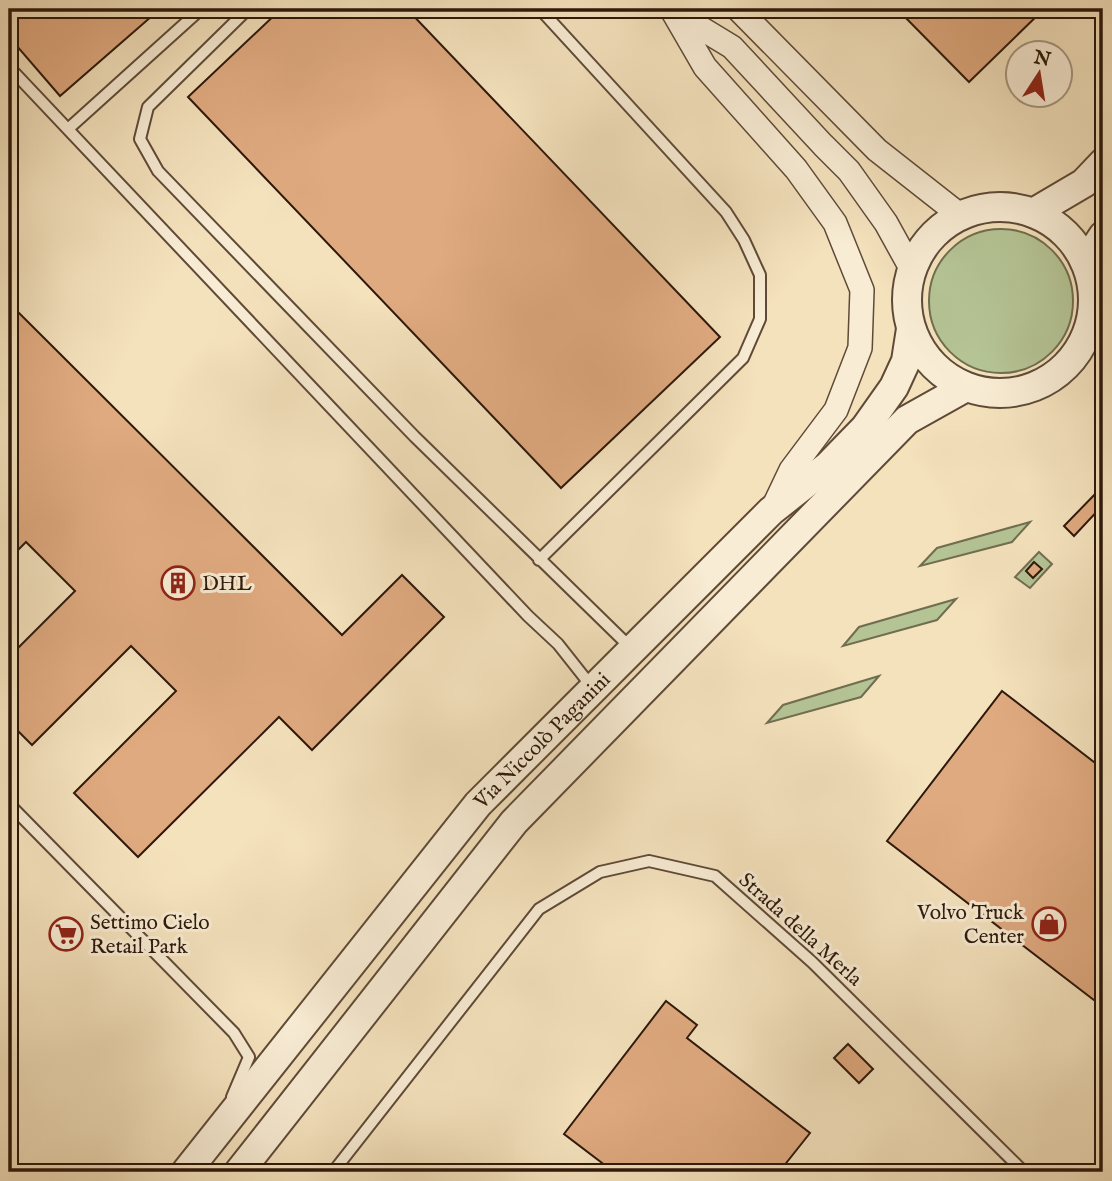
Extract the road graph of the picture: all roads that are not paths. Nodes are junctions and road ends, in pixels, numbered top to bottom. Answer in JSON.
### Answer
{"nodes":[{"id":1,"x":201,"y":9,"type":"edge"},
{"id":2,"x":248,"y":9,"type":"edge"},
{"id":3,"x":540,"y":9,"type":"edge"},
{"id":4,"x":671,"y":9,"type":"edge"},
{"id":5,"x":738,"y":9,"type":"edge"},
{"id":6,"x":9,"y":67,"type":"edge"},
{"id":7,"x":68,"y":129,"type":"junction"},
{"id":8,"x":1103,"y":163,"type":"edge"},
{"id":9,"x":1033,"y":213,"type":"junction"},
{"id":10,"x":961,"y":216,"type":"junction"},
{"id":11,"x":1103,"y":236,"type":"edge"},
{"id":12,"x":1086,"y":262,"type":"junction"},
{"id":13,"x":912,"y":270,"type":"junction"},
{"id":14,"x":911,"y":329,"type":"junction"},
{"id":15,"x":966,"y":387,"type":"junction"},
{"id":16,"x":771,"y":511,"type":"junction"},
{"id":17,"x":539,"y":559,"type":"junction"},
{"id":18,"x":633,"y":650,"type":"junction"},
{"id":19,"x":594,"y":689,"type":"junction"},
{"id":20,"x":9,"y":804,"type":"edge"},
{"id":21,"x":215,"y":1136,"type":"junction"},
{"id":22,"x":187,"y":1172,"type":"edge"},
{"id":23,"x":239,"y":1172,"type":"edge"},
{"id":24,"x":332,"y":1172,"type":"edge"},
{"id":25,"x":1024,"y":1172,"type":"edge"}],
"edges":[{"from":1,"to":7,"type":"lane"},
{"from":2,"to":17,"type":"lane"},
{"from":3,"to":17,"type":"lane"},
{"from":4,"to":13,"type":"street"},
{"from":4,"to":16,"type":"street"},
{"from":5,"to":10,"type":"street"},
{"from":6,"to":7,"type":"lane"},
{"from":7,"to":19,"type":"lane"},
{"from":8,"to":9,"type":"street"},
{"from":9,"to":10,"type":"street"},
{"from":9,"to":12,"type":"street"},
{"from":10,"to":13,"type":"street"},
{"from":11,"to":12,"type":"street"},
{"from":12,"to":15,"type":"street"},
{"from":13,"to":14,"type":"street"},
{"from":14,"to":15,"type":"street"},
{"from":14,"to":16,"type":"street","name":"Via Niccolò Paganini"},
{"from":15,"to":23,"type":"street","name":"Via Niccolò Paganini"},
{"from":16,"to":18,"type":"street","name":"Via Niccolò Paganini"},
{"from":17,"to":18,"type":"lane"},
{"from":18,"to":19,"type":"street","name":"Via Niccolò Paganini"},
{"from":19,"to":21,"type":"street","name":"Via Niccolò Paganini"},
{"from":20,"to":21,"type":"lane"},
{"from":21,"to":22,"type":"street","name":"Via Niccolò Paganini"},
{"from":24,"to":25,"type":"lane","name":"Strada della Merla"}]}
